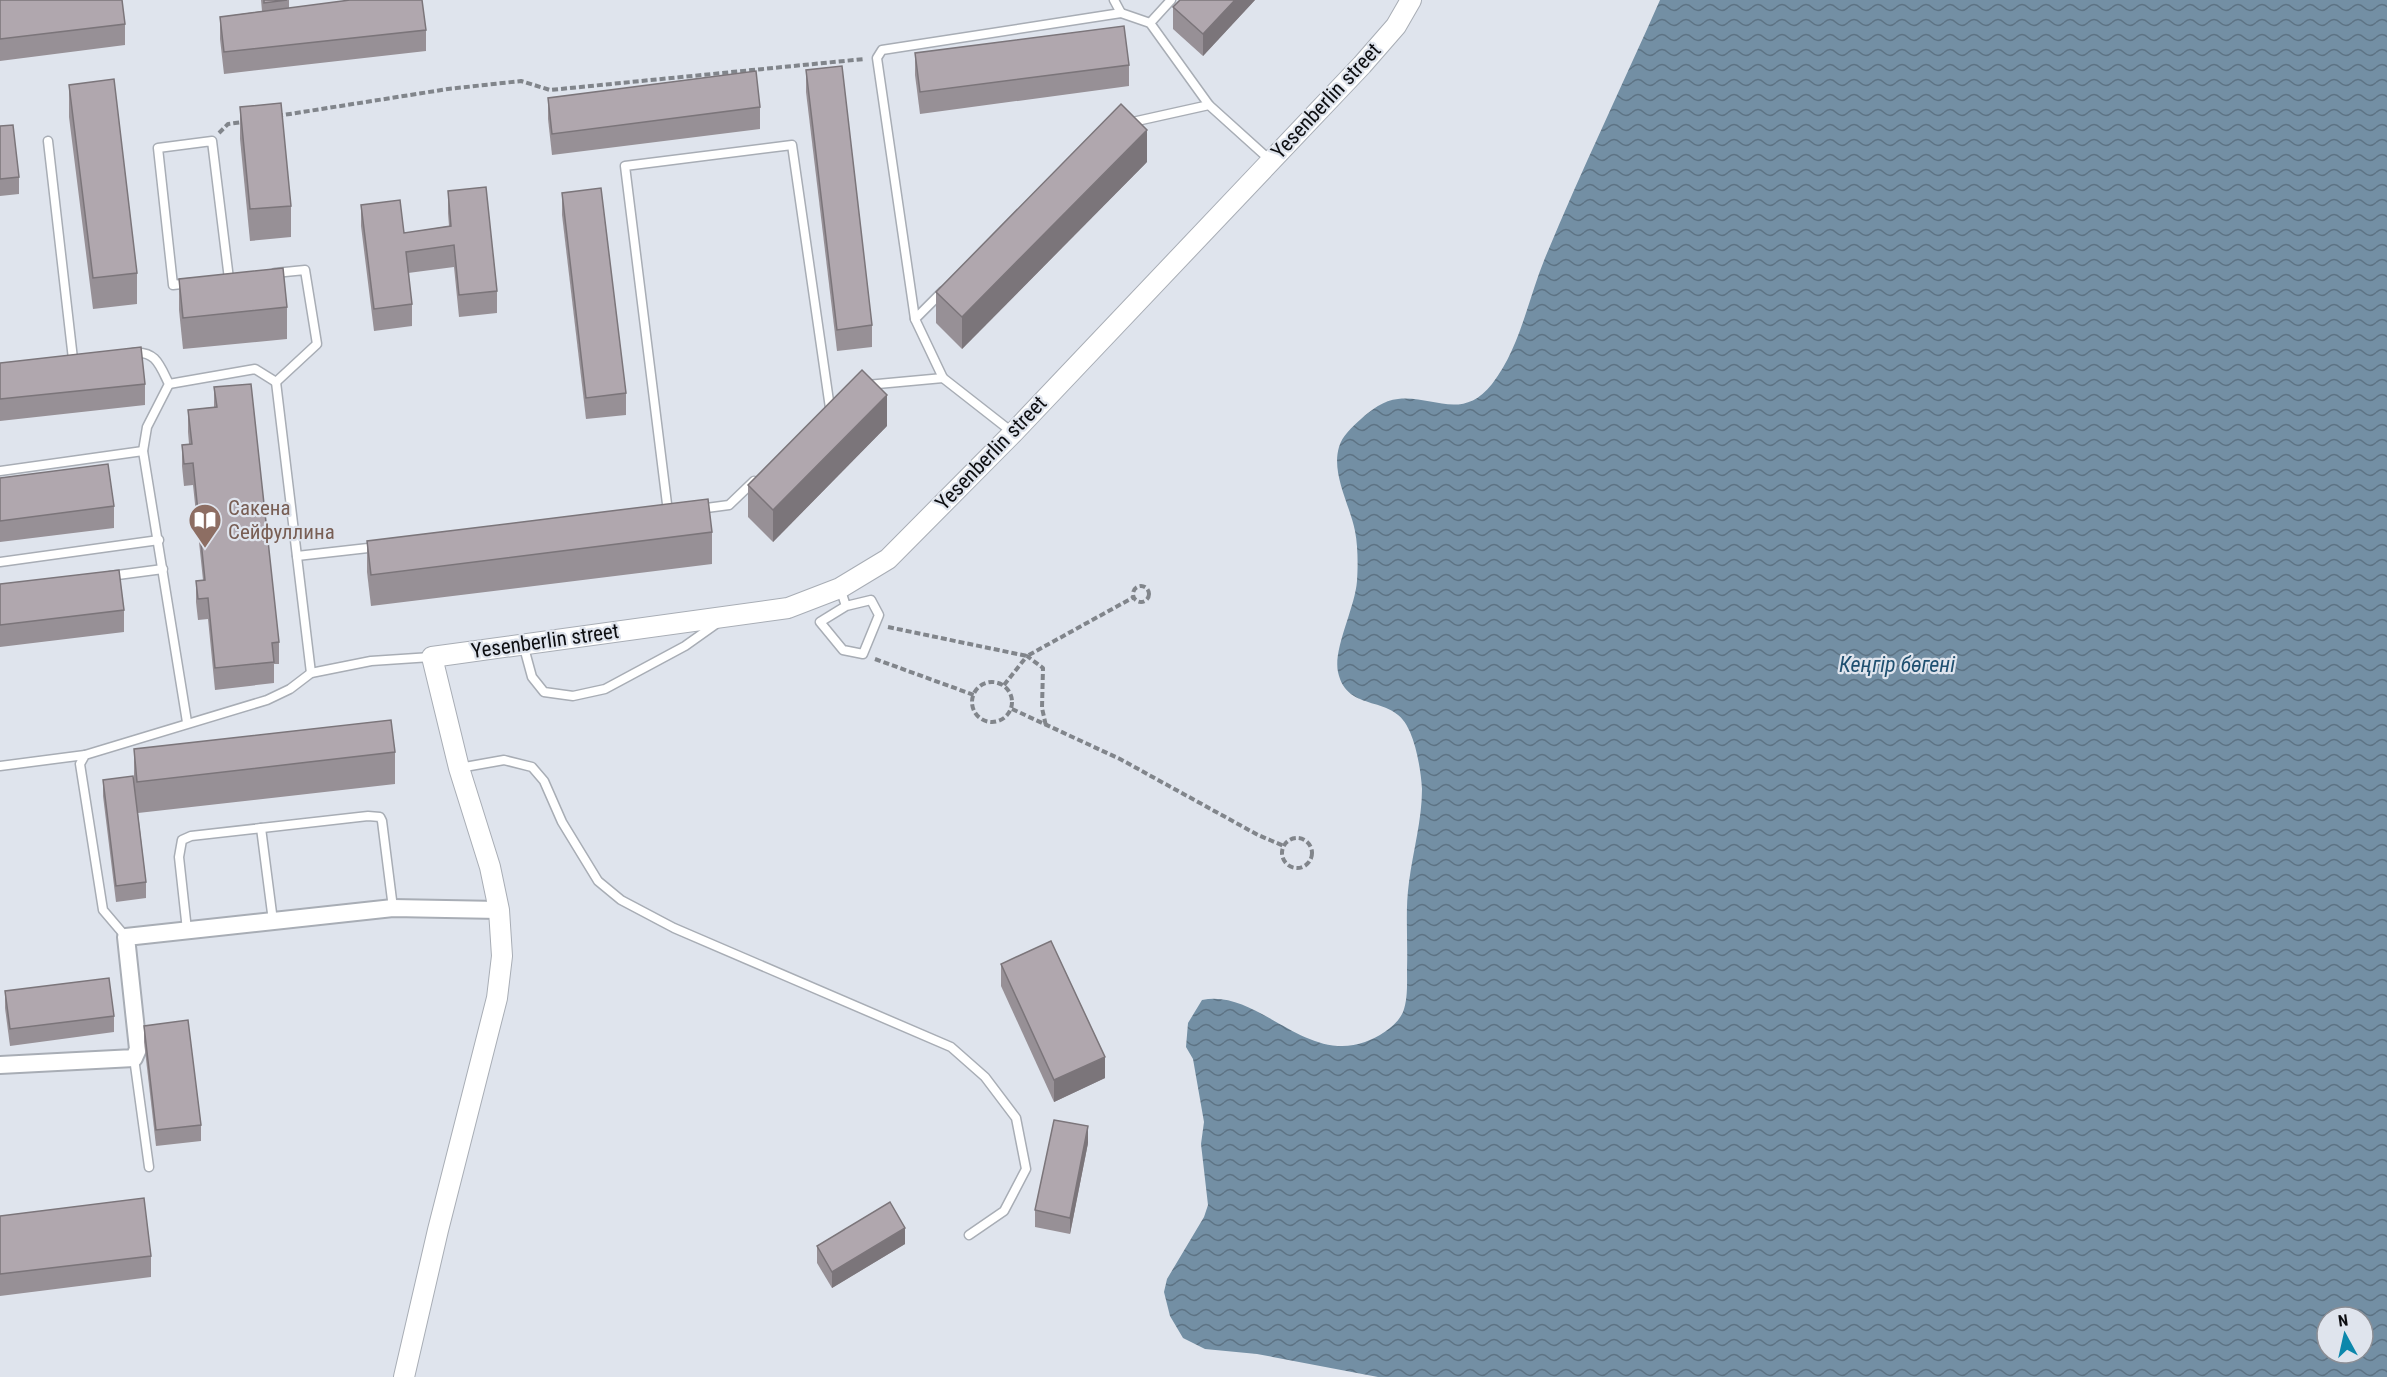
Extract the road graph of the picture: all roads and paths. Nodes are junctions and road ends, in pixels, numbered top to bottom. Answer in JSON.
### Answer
{"nodes":[{"id":1,"x":1114,"y":0,"type":"edge"},
{"id":2,"x":1171,"y":0,"type":"edge"},
{"id":3,"x":1411,"y":0,"type":"edge"},
{"id":4,"x":1120,"y":13,"type":"junction"},
{"id":5,"x":1150,"y":23,"type":"junction"},
{"id":6,"x":877,"y":58,"type":"junction"},
{"id":7,"x":1209,"y":105,"type":"junction"},
{"id":8,"x":274,"y":117,"type":"edge"},
{"id":9,"x":251,"y":120,"type":"edge"},
{"id":10,"x":1122,"y":124,"type":"edge"},
{"id":11,"x":48,"y":141,"type":"dead end"},
{"id":12,"x":212,"y":141,"type":"junction"},
{"id":13,"x":1270,"y":160,"type":"junction"},
{"id":14,"x":262,"y":275,"type":"edge"},
{"id":15,"x":240,"y":277,"type":"edge"},
{"id":16,"x":229,"y":279,"type":"junction"},
{"id":17,"x":218,"y":280,"type":"edge"},
{"id":18,"x":195,"y":283,"type":"edge"},
{"id":19,"x":950,"y":285,"type":"edge"},
{"id":20,"x":915,"y":319,"type":"junction"},
{"id":21,"x":124,"y":353,"type":"edge"},
{"id":22,"x":83,"y":357,"type":"edge"},
{"id":23,"x":72,"y":358,"type":"junction"},
{"id":24,"x":62,"y":360,"type":"edge"},
{"id":25,"x":943,"y":378,"type":"junction"},
{"id":26,"x":276,"y":382,"type":"junction"},
{"id":27,"x":169,"y":384,"type":"junction"},
{"id":28,"x":853,"y":386,"type":"edge"},
{"id":29,"x":837,"y":401,"type":"edge"},
{"id":30,"x":830,"y":408,"type":"junction"},
{"id":31,"x":821,"y":416,"type":"edge"},
{"id":32,"x":1013,"y":433,"type":"junction"},
{"id":33,"x":143,"y":451,"type":"junction"},
{"id":34,"x":0,"y":471,"type":"edge"},
{"id":35,"x":763,"y":473,"type":"edge"},
{"id":36,"x":688,"y":510,"type":"edge"},
{"id":37,"x":678,"y":511,"type":"edge"},
{"id":38,"x":668,"y":512,"type":"junction"},
{"id":39,"x":656,"y":514,"type":"edge"},
{"id":40,"x":159,"y":540,"type":"junction"},
{"id":41,"x":389,"y":545,"type":"edge"},
{"id":42,"x":297,"y":556,"type":"junction"},
{"id":43,"x":0,"y":562,"type":"edge"},
{"id":44,"x":164,"y":569,"type":"junction"},
{"id":45,"x":105,"y":577,"type":"edge"},
{"id":46,"x":843,"y":597,"type":"junction"},
{"id":47,"x":1134,"y":597,"type":"junction"},
{"id":48,"x":725,"y":616,"type":"junction"},
{"id":49,"x":875,"y":624,"type":"junction"},
{"id":50,"x":522,"y":644,"type":"junction"},
{"id":51,"x":863,"y":654,"type":"junction"},
{"id":52,"x":1027,"y":656,"type":"junction"},
{"id":53,"x":432,"y":657,"type":"junction"},
{"id":54,"x":311,"y":672,"type":"junction"},
{"id":55,"x":1004,"y":685,"type":"junction"},
{"id":56,"x":974,"y":695,"type":"junction"},
{"id":57,"x":1012,"y":709,"type":"junction"},
{"id":58,"x":187,"y":722,"type":"junction"},
{"id":59,"x":1046,"y":726,"type":"junction"},
{"id":60,"x":85,"y":755,"type":"junction"},
{"id":61,"x":0,"y":766,"type":"edge"},
{"id":62,"x":459,"y":768,"type":"junction"},
{"id":63,"x":261,"y":828,"type":"junction"},
{"id":64,"x":1284,"y":846,"type":"junction"},
{"id":65,"x":393,"y":908,"type":"junction"},
{"id":66,"x":499,"y":910,"type":"junction"},
{"id":67,"x":273,"y":921,"type":"junction"},
{"id":68,"x":188,"y":930,"type":"junction"},
{"id":69,"x":126,"y":937,"type":"junction"},
{"id":70,"x":134,"y":1058,"type":"junction"},
{"id":71,"x":0,"y":1065,"type":"edge"},
{"id":72,"x":149,"y":1167,"type":"dead end"},
{"id":73,"x":969,"y":1235,"type":"dead end"},
{"id":74,"x":404,"y":1377,"type":"edge"}],
"edges":[{"from":1,"to":4,"type":"lane"},
{"from":2,"to":5,"type":"lane"},
{"from":3,"to":13,"type":"street","name":"Yesenberlin street"},
{"from":4,"to":5,"type":"lane"},
{"from":4,"to":6,"type":"lane"},
{"from":5,"to":7,"type":"lane"},
{"from":6,"to":8,"type":"path"},
{"from":6,"to":20,"type":"lane"},
{"from":7,"to":10,"type":"lane"},
{"from":7,"to":13,"type":"lane"},
{"from":9,"to":12,"type":"path"},
{"from":11,"to":23,"type":"lane"},
{"from":12,"to":16,"type":"lane"},
{"from":12,"to":18,"type":"lane"},
{"from":13,"to":32,"type":"street","name":"Yesenberlin street"},
{"from":14,"to":26,"type":"lane"},
{"from":15,"to":16,"type":"lane"},
{"from":16,"to":17,"type":"lane"},
{"from":19,"to":20,"type":"lane"},
{"from":20,"to":25,"type":"lane"},
{"from":21,"to":27,"type":"lane"},
{"from":22,"to":23,"type":"lane"},
{"from":23,"to":24,"type":"lane"},
{"from":25,"to":28,"type":"lane"},
{"from":25,"to":32,"type":"lane"},
{"from":26,"to":27,"type":"lane"},
{"from":26,"to":42,"type":"lane"},
{"from":27,"to":33,"type":"lane"},
{"from":29,"to":30,"type":"lane"},
{"from":30,"to":31,"type":"lane"},
{"from":30,"to":38,"type":"lane"},
{"from":32,"to":46,"type":"street","name":"Yesenberlin street"},
{"from":33,"to":34,"type":"lane"},
{"from":33,"to":40,"type":"lane"},
{"from":35,"to":36,"type":"lane"},
{"from":37,"to":38,"type":"lane"},
{"from":38,"to":39,"type":"lane"},
{"from":40,"to":43,"type":"lane"},
{"from":40,"to":44,"type":"lane"},
{"from":41,"to":42,"type":"lane"},
{"from":42,"to":54,"type":"lane"},
{"from":44,"to":45,"type":"lane"},
{"from":44,"to":58,"type":"lane"},
{"from":46,"to":48,"type":"street","name":"Yesenberlin street"},
{"from":46,"to":49,"type":"lane"},
{"from":46,"to":51,"type":"lane"},
{"from":47,"to":47,"type":"path"},
{"from":47,"to":52,"type":"path"},
{"from":48,"to":50,"type":"street","name":"Yesenberlin street"},
{"from":48,"to":50,"type":"lane"},
{"from":49,"to":51,"type":"lane"},
{"from":49,"to":52,"type":"path"},
{"from":50,"to":53,"type":"street","name":"Yesenberlin street"},
{"from":51,"to":56,"type":"path"},
{"from":52,"to":55,"type":"path"},
{"from":52,"to":59,"type":"path"},
{"from":53,"to":54,"type":"lane"},
{"from":53,"to":62,"type":"street"},
{"from":54,"to":58,"type":"lane"},
{"from":55,"to":56,"type":"path"},
{"from":55,"to":57,"type":"path"},
{"from":56,"to":57,"type":"path"},
{"from":57,"to":59,"type":"path"},
{"from":58,"to":60,"type":"lane"},
{"from":59,"to":64,"type":"path"},
{"from":60,"to":61,"type":"lane"},
{"from":60,"to":69,"type":"lane"},
{"from":62,"to":66,"type":"street"},
{"from":62,"to":73,"type":"lane"},
{"from":63,"to":65,"type":"lane"},
{"from":63,"to":67,"type":"lane"},
{"from":63,"to":68,"type":"lane"},
{"from":64,"to":64,"type":"path"},
{"from":65,"to":66,"type":"street"},
{"from":65,"to":67,"type":"street"},
{"from":66,"to":74,"type":"street"},
{"from":67,"to":68,"type":"street"},
{"from":68,"to":69,"type":"street"},
{"from":69,"to":70,"type":"street"},
{"from":70,"to":71,"type":"street"},
{"from":70,"to":72,"type":"lane"}]}
